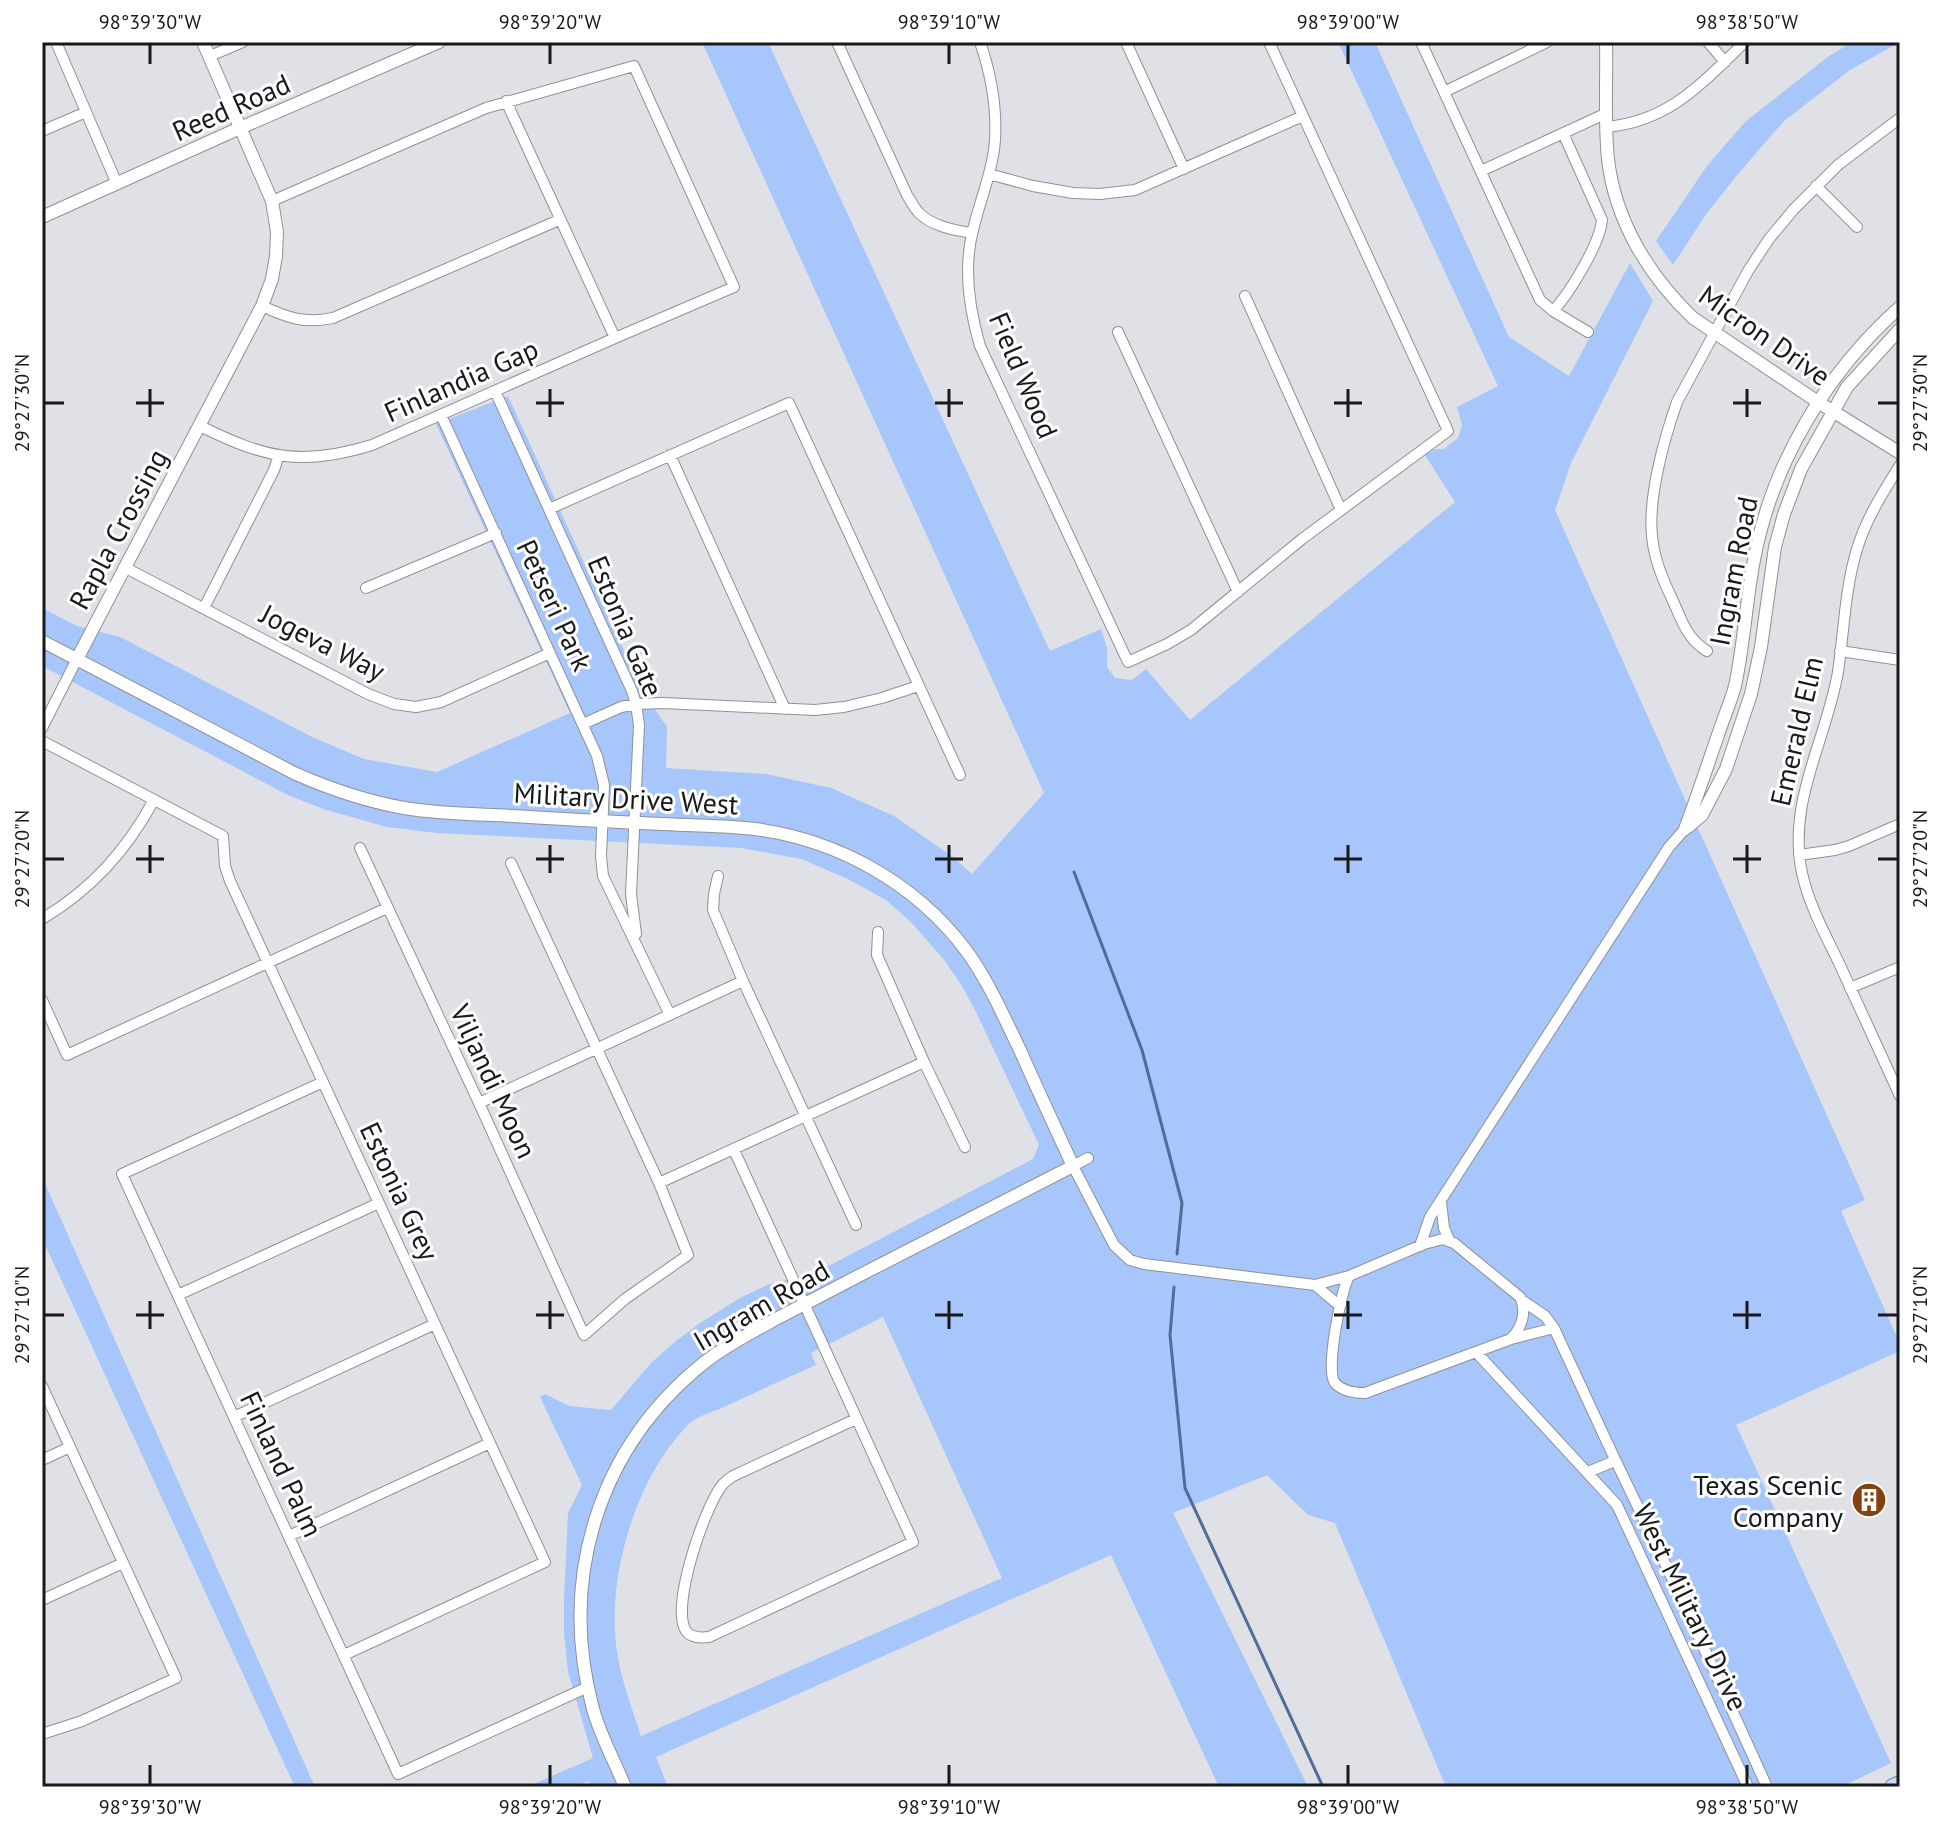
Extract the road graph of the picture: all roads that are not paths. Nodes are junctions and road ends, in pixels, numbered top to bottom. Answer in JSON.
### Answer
{"nodes":[{"id":1,"x":56,"y":42,"type":"edge"},
{"id":2,"x":203,"y":42,"type":"edge"},
{"id":3,"x":243,"y":42,"type":"edge"},
{"id":4,"x":439,"y":42,"type":"edge"},
{"id":5,"x":837,"y":42,"type":"edge"},
{"id":6,"x":980,"y":42,"type":"edge"},
{"id":7,"x":1126,"y":42,"type":"edge"},
{"id":8,"x":1269,"y":42,"type":"edge"},
{"id":9,"x":1421,"y":42,"type":"edge"},
{"id":10,"x":1547,"y":42,"type":"edge"},
{"id":11,"x":1606,"y":42,"type":"edge"},
{"id":12,"x":1708,"y":42,"type":"edge"},
{"id":13,"x":1745,"y":42,"type":"edge"},
{"id":14,"x":1522,"y":47,"type":"edge"},
{"id":15,"x":210,"y":56,"type":"junction"},
{"id":16,"x":1725,"y":62,"type":"junction"},
{"id":17,"x":1444,"y":92,"type":"junction"},
{"id":18,"x":506,"y":101,"type":"junction"},
{"id":19,"x":86,"y":112,"type":"junction"},
{"id":20,"x":1607,"y":113,"type":"junction"},
{"id":21,"x":1303,"y":116,"type":"junction"},
{"id":22,"x":1900,"y":118,"type":"edge"},
{"id":23,"x":1607,"y":127,"type":"junction"},
{"id":24,"x":240,"y":128,"type":"junction"},
{"id":25,"x":42,"y":131,"type":"edge"},
{"id":26,"x":1563,"y":133,"type":"junction"},
{"id":27,"x":1184,"y":169,"type":"junction"},
{"id":28,"x":1481,"y":171,"type":"junction"},
{"id":29,"x":989,"y":174,"type":"junction"},
{"id":30,"x":117,"y":184,"type":"junction"},
{"id":31,"x":1816,"y":186,"type":"junction"},
{"id":32,"x":272,"y":201,"type":"junction"},
{"id":33,"x":42,"y":217,"type":"edge"},
{"id":34,"x":559,"y":220,"type":"junction"},
{"id":35,"x":1857,"y":227,"type":"dead end"},
{"id":36,"x":972,"y":233,"type":"junction"},
{"id":37,"x":1245,"y":296,"type":"dead end"},
{"id":38,"x":262,"y":306,"type":"junction"},
{"id":39,"x":1900,"y":307,"type":"edge"},
{"id":40,"x":1553,"y":311,"type":"junction"},
{"id":41,"x":1900,"y":329,"type":"edge"},
{"id":42,"x":1118,"y":332,"type":"dead end"},
{"id":43,"x":1588,"y":332,"type":"dead end"},
{"id":44,"x":1714,"y":332,"type":"junction"},
{"id":45,"x":615,"y":338,"type":"junction"},
{"id":46,"x":495,"y":391,"type":"junction"},
{"id":47,"x":1818,"y":402,"type":"junction"},
{"id":48,"x":1833,"y":411,"type":"junction"},
{"id":49,"x":441,"y":415,"type":"junction"},
{"id":50,"x":200,"y":426,"type":"junction"},
{"id":51,"x":1900,"y":453,"type":"edge"},
{"id":52,"x":279,"y":455,"type":"junction"},
{"id":53,"x":670,"y":455,"type":"junction"},
{"id":54,"x":1900,"y":465,"type":"edge"},
{"id":55,"x":549,"y":509,"type":"junction"},
{"id":56,"x":1341,"y":510,"type":"junction"},
{"id":57,"x":496,"y":533,"type":"junction"},
{"id":58,"x":124,"y":567,"type":"junction"},
{"id":59,"x":366,"y":588,"type":"dead end"},
{"id":60,"x":1238,"y":592,"type":"junction"},
{"id":61,"x":204,"y":608,"type":"junction"},
{"id":62,"x":42,"y":641,"type":"edge"},
{"id":63,"x":1707,"y":651,"type":"dead end"},
{"id":64,"x":1840,"y":651,"type":"junction"},
{"id":65,"x":550,"y":653,"type":"junction"},
{"id":66,"x":77,"y":659,"type":"junction"},
{"id":67,"x":1900,"y":660,"type":"edge"},
{"id":68,"x":918,"y":686,"type":"junction"},
{"id":69,"x":636,"y":704,"type":"junction"},
{"id":70,"x":785,"y":709,"type":"junction"},
{"id":71,"x":1726,"y":714,"type":"junction"},
{"id":72,"x":1743,"y":719,"type":"junction"},
{"id":73,"x":583,"y":724,"type":"junction"},
{"id":74,"x":42,"y":728,"type":"edge"},
{"id":75,"x":42,"y":741,"type":"edge"},
{"id":76,"x":960,"y":775,"type":"dead end"},
{"id":77,"x":154,"y":800,"type":"junction"},
{"id":78,"x":602,"y":821,"type":"junction"},
{"id":79,"x":635,"y":823,"type":"junction"},
{"id":80,"x":1900,"y":824,"type":"edge"},
{"id":81,"x":1685,"y":829,"type":"junction"},
{"id":82,"x":360,"y":848,"type":"dead end"},
{"id":83,"x":1799,"y":855,"type":"junction"},
{"id":84,"x":511,"y":863,"type":"dead end"},
{"id":85,"x":718,"y":876,"type":"dead end"},
{"id":86,"x":387,"y":908,"type":"junction"},
{"id":87,"x":42,"y":919,"type":"edge"},
{"id":88,"x":878,"y":932,"type":"dead end"},
{"id":89,"x":637,"y":944,"type":"junction"},
{"id":90,"x":268,"y":963,"type":"junction"},
{"id":91,"x":1900,"y":967,"type":"edge"},
{"id":92,"x":743,"y":981,"type":"junction"},
{"id":93,"x":1850,"y":988,"type":"junction"},
{"id":94,"x":42,"y":1000,"type":"edge"},
{"id":95,"x":670,"y":1015,"type":"junction"},
{"id":96,"x":597,"y":1049,"type":"junction"},
{"id":97,"x":924,"y":1062,"type":"junction"},
{"id":98,"x":323,"y":1082,"type":"junction"},
{"id":99,"x":1900,"y":1096,"type":"edge"},
{"id":100,"x":479,"y":1103,"type":"junction"},
{"id":101,"x":807,"y":1116,"type":"junction"},
{"id":102,"x":965,"y":1147,"type":"dead end"},
{"id":103,"x":734,"y":1150,"type":"junction"},
{"id":104,"x":1088,"y":1158,"type":"dead end"},
{"id":105,"x":1073,"y":1166,"type":"junction"},
{"id":106,"x":659,"y":1183,"type":"junction"},
{"id":107,"x":1441,"y":1202,"type":"junction"},
{"id":108,"x":379,"y":1203,"type":"junction"},
{"id":109,"x":856,"y":1225,"type":"dead end"},
{"id":110,"x":1449,"y":1240,"type":"junction"},
{"id":111,"x":1420,"y":1246,"type":"junction"},
{"id":112,"x":1349,"y":1276,"type":"junction"},
{"id":113,"x":1315,"y":1285,"type":"junction"},
{"id":114,"x":178,"y":1295,"type":"junction"},
{"id":115,"x":1523,"y":1301,"type":"junction"},
{"id":116,"x":804,"y":1304,"type":"junction"},
{"id":117,"x":1341,"y":1304,"type":"junction"},
{"id":118,"x":435,"y":1324,"type":"junction"},
{"id":119,"x":1554,"y":1328,"type":"junction"},
{"id":120,"x":1511,"y":1339,"type":"junction"},
{"id":121,"x":1476,"y":1352,"type":"junction"},
{"id":122,"x":42,"y":1386,"type":"edge"},
{"id":123,"x":234,"y":1417,"type":"junction"},
{"id":124,"x":856,"y":1419,"type":"junction"},
{"id":125,"x":490,"y":1443,"type":"junction"},
{"id":126,"x":70,"y":1447,"type":"junction"},
{"id":127,"x":42,"y":1460,"type":"edge"},
{"id":128,"x":1615,"y":1461,"type":"junction"},
{"id":129,"x":1588,"y":1472,"type":"junction"},
{"id":130,"x":289,"y":1536,"type":"junction"},
{"id":131,"x":123,"y":1563,"type":"junction"},
{"id":132,"x":1673,"y":1580,"type":"junction"},
{"id":133,"x":1656,"y":1588,"type":"junction"},
{"id":134,"x":42,"y":1600,"type":"edge"},
{"id":135,"x":344,"y":1655,"type":"junction"},
{"id":136,"x":588,"y":1687,"type":"junction"},
{"id":137,"x":42,"y":1734,"type":"edge"},
{"id":138,"x":1900,"y":1784,"type":"edge"},
{"id":139,"x":625,"y":1787,"type":"edge"},
{"id":140,"x":1748,"y":1787,"type":"edge"},
{"id":141,"x":1767,"y":1787,"type":"edge"},
{"id":142,"x":1893,"y":1787,"type":"edge"}],
"edges":[{"from":1,"to":19,"type":"street"},
{"from":2,"to":15,"type":"street","name":"Rapla Crossing"},
{"from":3,"to":15,"type":"street"},
{"from":4,"to":24,"type":"street","name":"Reed Road"},
{"from":5,"to":36,"type":"street"},
{"from":6,"to":29,"type":"street","name":"Field Wood"},
{"from":7,"to":27,"type":"street"},
{"from":8,"to":21,"type":"street"},
{"from":9,"to":17,"type":"street"},
{"from":10,"to":14,"type":"street"},
{"from":11,"to":20,"type":"street","name":"Micron Drive"},
{"from":12,"to":16,"type":"street"},
{"from":13,"to":16,"type":"street"},
{"from":14,"to":17,"type":"street"},
{"from":15,"to":24,"type":"street","name":"Rapla Crossing"},
{"from":16,"to":23,"type":"street"},
{"from":17,"to":28,"type":"street"},
{"from":18,"to":32,"type":"street"},
{"from":18,"to":34,"type":"street"},
{"from":18,"to":45,"type":"street","name":"Finlandia Gap"},
{"from":19,"to":25,"type":"street"},
{"from":19,"to":30,"type":"street"},
{"from":20,"to":23,"type":"street","name":"Micron Drive"},
{"from":20,"to":26,"type":"street"},
{"from":21,"to":27,"type":"street"},
{"from":21,"to":56,"type":"street"},
{"from":22,"to":31,"type":"street"},
{"from":23,"to":44,"type":"street","name":"Micron Drive"},
{"from":24,"to":30,"type":"street","name":"Reed Road"},
{"from":24,"to":32,"type":"street","name":"Rapla Crossing"},
{"from":26,"to":28,"type":"street"},
{"from":26,"to":40,"type":"street"},
{"from":27,"to":29,"type":"street"},
{"from":28,"to":40,"type":"street"},
{"from":29,"to":36,"type":"street","name":"Field Wood"},
{"from":30,"to":33,"type":"street","name":"Reed Road"},
{"from":31,"to":35,"type":"street"},
{"from":31,"to":44,"type":"street"},
{"from":32,"to":38,"type":"street","name":"Rapla Crossing"},
{"from":34,"to":38,"type":"street"},
{"from":34,"to":45,"type":"street"},
{"from":36,"to":60,"type":"street","name":"Field Wood"},
{"from":37,"to":56,"type":"street"},
{"from":38,"to":50,"type":"street","name":"Rapla Crossing"},
{"from":39,"to":47,"type":"street","name":"Ingram Road"},
{"from":40,"to":43,"type":"street"},
{"from":41,"to":48,"type":"street","name":"Ingram Road"},
{"from":42,"to":60,"type":"street"},
{"from":44,"to":47,"type":"street","name":"Micron Drive"},
{"from":44,"to":63,"type":"street"},
{"from":45,"to":46,"type":"street","name":"Finlandia Gap"},
{"from":46,"to":49,"type":"street","name":"Finlandia Gap"},
{"from":46,"to":55,"type":"street","name":"Estonia Gate"},
{"from":47,"to":48,"type":"street","name":"Micron Drive"},
{"from":47,"to":71,"type":"street","name":"Ingram Road"},
{"from":48,"to":51,"type":"street","name":"Micron Drive"},
{"from":48,"to":72,"type":"street","name":"Ingram Road"},
{"from":49,"to":52,"type":"street","name":"Finlandia Gap"},
{"from":49,"to":57,"type":"street","name":"Petseri Park"},
{"from":50,"to":52,"type":"street","name":"Finlandia Gap"},
{"from":50,"to":58,"type":"street","name":"Rapla Crossing"},
{"from":52,"to":61,"type":"street"},
{"from":53,"to":55,"type":"street"},
{"from":53,"to":68,"type":"street"},
{"from":53,"to":70,"type":"street"},
{"from":54,"to":64,"type":"street","name":"Emerald Elm"},
{"from":55,"to":69,"type":"street","name":"Estonia Gate"},
{"from":56,"to":60,"type":"street"},
{"from":57,"to":59,"type":"street"},
{"from":57,"to":65,"type":"street","name":"Petseri Park"},
{"from":58,"to":61,"type":"street","name":"Jogeva Way"},
{"from":58,"to":66,"type":"street","name":"Rapla Crossing"},
{"from":61,"to":65,"type":"street","name":"Jogeva Way"},
{"from":62,"to":66,"type":"street","name":"Military Drive West"},
{"from":64,"to":67,"type":"street"},
{"from":64,"to":83,"type":"street","name":"Emerald Elm"},
{"from":65,"to":73,"type":"street","name":"Petseri Park"},
{"from":66,"to":74,"type":"street","name":"Rapla Crossing"},
{"from":66,"to":78,"type":"street","name":"Military Drive West"},
{"from":68,"to":70,"type":"street"},
{"from":68,"to":76,"type":"street"},
{"from":69,"to":70,"type":"street"},
{"from":69,"to":73,"type":"street"},
{"from":69,"to":79,"type":"street","name":"Estonia Gate"},
{"from":71,"to":72,"type":"street"},
{"from":71,"to":81,"type":"street","name":"Ingram Road"},
{"from":72,"to":81,"type":"street","name":"Ingram Road"},
{"from":73,"to":78,"type":"street","name":"Petseri Park"},
{"from":75,"to":77,"type":"street"},
{"from":77,"to":87,"type":"street"},
{"from":77,"to":90,"type":"street","name":"Estonia Grey"},
{"from":78,"to":79,"type":"street","name":"Military Drive West"},
{"from":78,"to":89,"type":"street","name":"Estonia Gate"},
{"from":79,"to":89,"type":"street","name":"Estonia Gate"},
{"from":79,"to":105,"type":"street","name":"Military Drive West"},
{"from":80,"to":83,"type":"street"},
{"from":81,"to":107,"type":"street","name":"Ingram Road"},
{"from":82,"to":86,"type":"street","name":"Viljandi Moon"},
{"from":83,"to":93,"type":"street","name":"Emerald Elm"},
{"from":84,"to":96,"type":"street"},
{"from":85,"to":92,"type":"street"},
{"from":86,"to":90,"type":"street"},
{"from":86,"to":100,"type":"street","name":"Viljandi Moon"},
{"from":88,"to":97,"type":"street"},
{"from":89,"to":95,"type":"street","name":"Estonia Gate"},
{"from":90,"to":94,"type":"street"},
{"from":90,"to":98,"type":"street","name":"Estonia Grey"},
{"from":91,"to":93,"type":"street"},
{"from":92,"to":95,"type":"street"},
{"from":92,"to":101,"type":"street"},
{"from":93,"to":99,"type":"street","name":"Emerald Elm"},
{"from":95,"to":96,"type":"street"},
{"from":96,"to":100,"type":"street"},
{"from":96,"to":106,"type":"street"},
{"from":97,"to":101,"type":"street"},
{"from":97,"to":102,"type":"street"},
{"from":98,"to":108,"type":"street","name":"Estonia Grey"},
{"from":98,"to":114,"type":"street","name":"Finland Palm"},
{"from":100,"to":106,"type":"street","name":"Viljandi Moon"},
{"from":101,"to":103,"type":"street"},
{"from":101,"to":109,"type":"street"},
{"from":103,"to":106,"type":"street"},
{"from":103,"to":116,"type":"street"},
{"from":104,"to":105,"type":"street","name":"Ingram Road"},
{"from":105,"to":113,"type":"street"},
{"from":105,"to":116,"type":"street","name":"Ingram Road"},
{"from":107,"to":110,"type":"street"},
{"from":107,"to":111,"type":"street","name":"Ingram Road"},
{"from":108,"to":114,"type":"street"},
{"from":108,"to":118,"type":"street","name":"Estonia Grey"},
{"from":110,"to":111,"type":"street"},
{"from":110,"to":115,"type":"street"},
{"from":111,"to":112,"type":"street"},
{"from":112,"to":113,"type":"street"},
{"from":112,"to":117,"type":"street"},
{"from":113,"to":117,"type":"street"},
{"from":114,"to":123,"type":"street","name":"Finland Palm"},
{"from":115,"to":119,"type":"street"},
{"from":115,"to":120,"type":"street"},
{"from":116,"to":124,"type":"street"},
{"from":116,"to":136,"type":"street","name":"Ingram Road"},
{"from":117,"to":121,"type":"street"},
{"from":118,"to":123,"type":"street"},
{"from":118,"to":125,"type":"street","name":"Estonia Grey"},
{"from":119,"to":120,"type":"street"},
{"from":119,"to":128,"type":"street","name":"West Military Drive"},
{"from":120,"to":121,"type":"street"},
{"from":121,"to":129,"type":"street","name":"West Military Drive"},
{"from":122,"to":126,"type":"street"},
{"from":123,"to":130,"type":"street","name":"Finland Palm"},
{"from":124,"to":124,"type":"street"},
{"from":125,"to":130,"type":"street"},
{"from":125,"to":135,"type":"street","name":"Estonia Grey"},
{"from":126,"to":127,"type":"street"},
{"from":126,"to":131,"type":"street"},
{"from":128,"to":129,"type":"street"},
{"from":128,"to":132,"type":"street","name":"West Military Drive"},
{"from":129,"to":133,"type":"street","name":"West Military Drive"},
{"from":130,"to":135,"type":"street","name":"Finland Palm"},
{"from":131,"to":134,"type":"street"},
{"from":131,"to":137,"type":"street"},
{"from":132,"to":133,"type":"street"},
{"from":132,"to":141,"type":"street","name":"West Military Drive"},
{"from":133,"to":140,"type":"street","name":"West Military Drive"},
{"from":135,"to":136,"type":"street","name":"Finland Palm"},
{"from":136,"to":139,"type":"street","name":"Ingram Road"},
{"from":138,"to":142,"type":"main road"}]}
